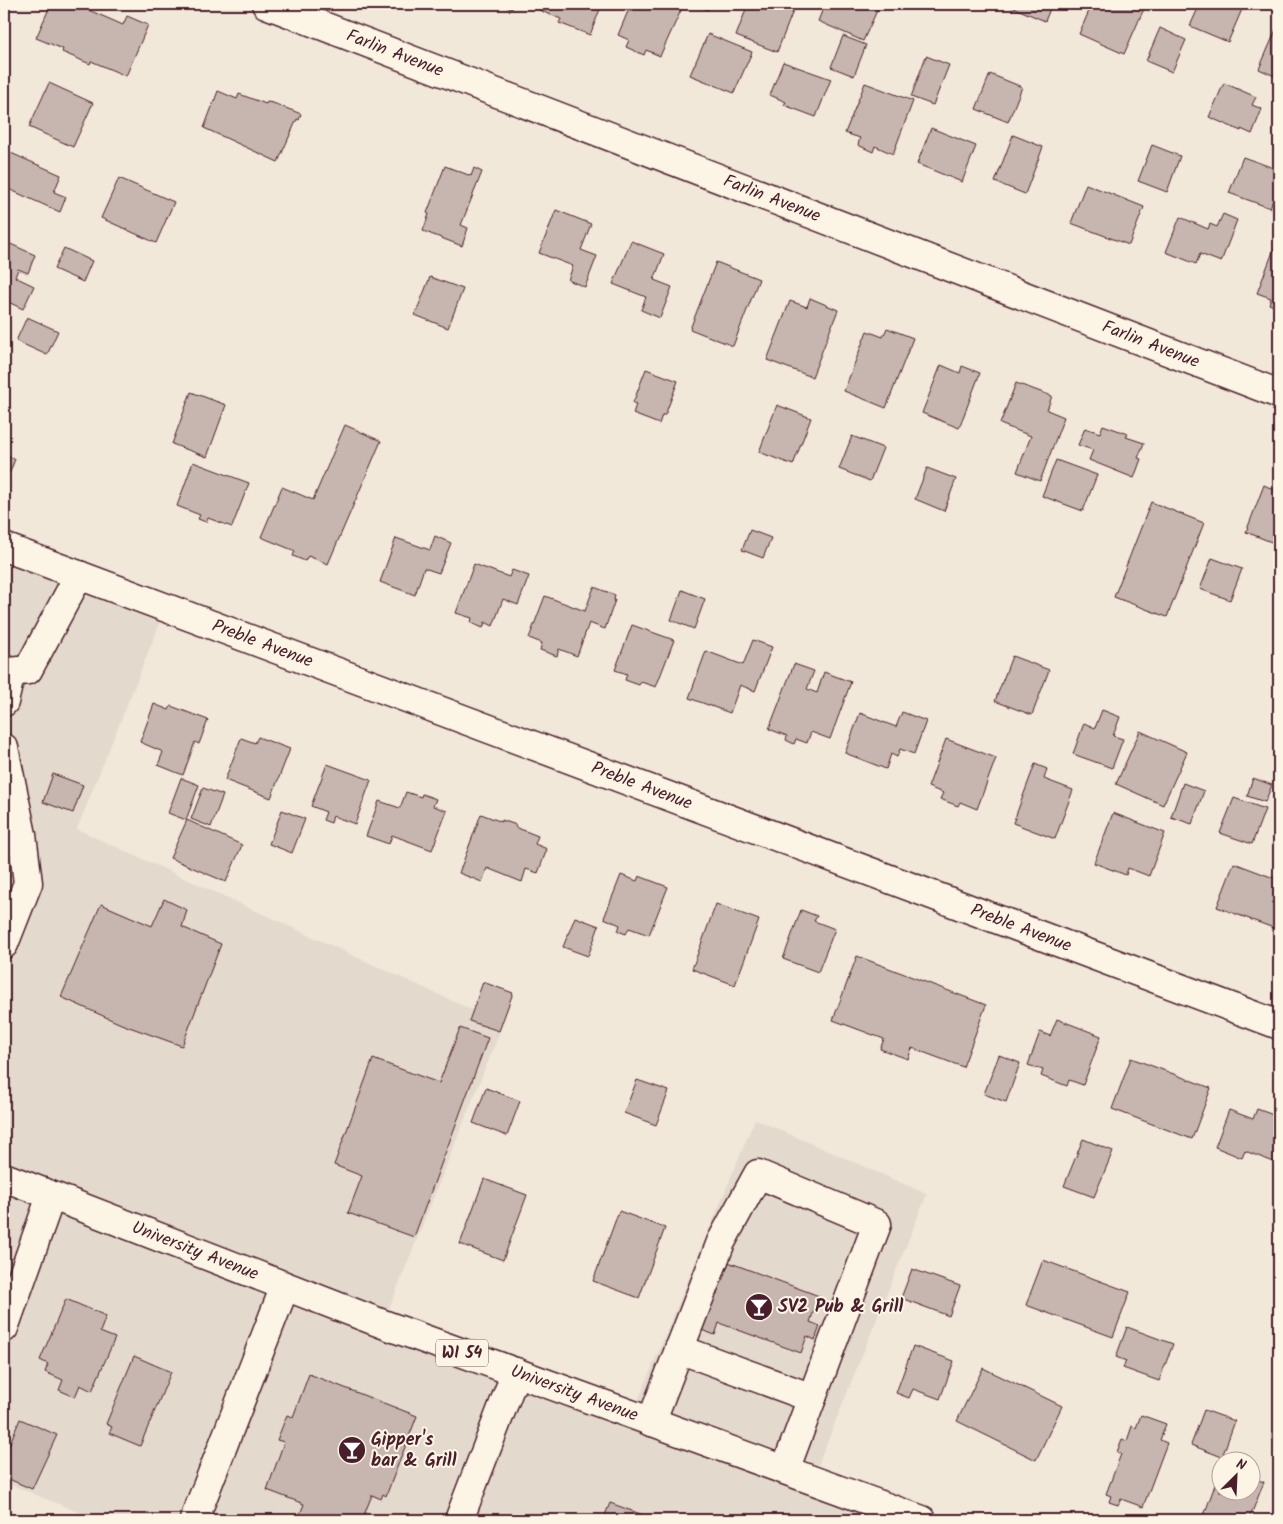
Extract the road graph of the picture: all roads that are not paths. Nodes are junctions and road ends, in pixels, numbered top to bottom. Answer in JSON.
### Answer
{"nodes":[{"id":1,"x":266,"y":4,"type":"edge"},
{"id":2,"x":1279,"y":394,"type":"edge"},
{"id":3,"x":4,"y":546,"type":"edge"},
{"id":4,"x":79,"y":575,"type":"junction"},
{"id":5,"x":8,"y":671,"type":"edge"},
{"id":6,"x":4,"y":702,"type":"edge"},
{"id":7,"x":4,"y":748,"type":"edge"},
{"id":8,"x":4,"y":944,"type":"edge"},
{"id":9,"x":1279,"y":1025,"type":"edge"},
{"id":10,"x":4,"y":1177,"type":"edge"},
{"id":11,"x":51,"y":1196,"type":"junction"},
{"id":12,"x":285,"y":1286,"type":"junction"},
{"id":13,"x":4,"y":1328,"type":"edge"},
{"id":14,"x":680,"y":1349,"type":"junction"},
{"id":15,"x":516,"y":1372,"type":"junction"},
{"id":16,"x":812,"y":1398,"type":"junction"},
{"id":17,"x":651,"y":1422,"type":"junction"},
{"id":18,"x":784,"y":1470,"type":"junction"},
{"id":19,"x":194,"y":1520,"type":"edge"},
{"id":20,"x":459,"y":1520,"type":"edge"},
{"id":21,"x":922,"y":1520,"type":"edge"}],
"edges":[{"from":1,"to":2,"type":"street","name":"Farlin Avenue"},
{"from":3,"to":4,"type":"street","name":"Preble Avenue"},
{"from":4,"to":5,"type":"street"},
{"from":4,"to":9,"type":"street","name":"Preble Avenue"},
{"from":5,"to":6,"type":"street"},
{"from":7,"to":8,"type":"street"},
{"from":10,"to":11,"type":"street","name":"University Avenue","number":"WI 54"},
{"from":11,"to":12,"type":"street","name":"University Avenue","number":"WI 54"},
{"from":11,"to":13,"type":"street"},
{"from":12,"to":15,"type":"street","name":"University Avenue","number":"WI 54"},
{"from":12,"to":19,"type":"street"},
{"from":14,"to":16,"type":"street"},
{"from":14,"to":16,"type":"street"},
{"from":14,"to":17,"type":"street"},
{"from":15,"to":17,"type":"street","name":"University Avenue","number":"WI 54"},
{"from":15,"to":20,"type":"street"},
{"from":16,"to":18,"type":"street"},
{"from":17,"to":18,"type":"street","name":"University Avenue","number":"WI 54"},
{"from":18,"to":21,"type":"street","name":"University Avenue","number":"WI 54"}]}
